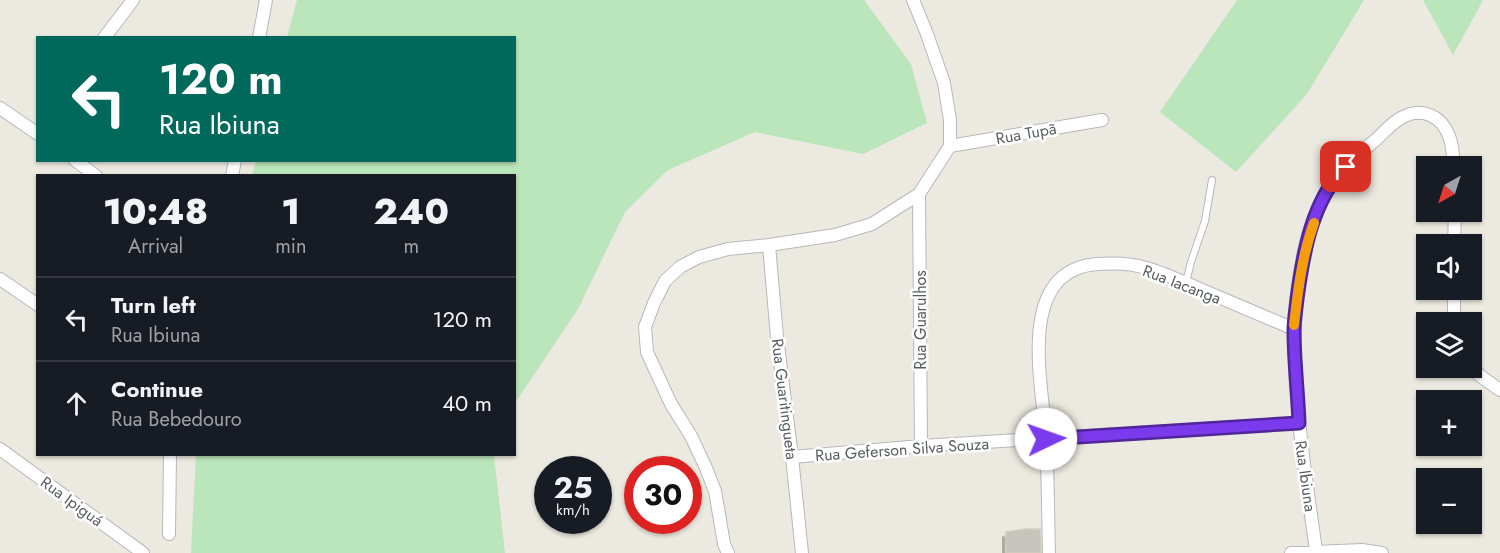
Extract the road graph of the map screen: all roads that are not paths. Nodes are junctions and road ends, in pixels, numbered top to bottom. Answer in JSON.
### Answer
{"nodes":[{"id":1,"x":133,"y":0,"type":"edge"},
{"id":2,"x":266,"y":0,"type":"edge"},
{"id":3,"x":912,"y":0,"type":"edge"},
{"id":4,"x":106,"y":36,"type":"edge"},
{"id":5,"x":259,"y":36,"type":"edge"},
{"id":6,"x":0,"y":108,"type":"edge"},
{"id":7,"x":1102,"y":120,"type":"dead end"},
{"id":8,"x":36,"y":129,"type":"edge"},
{"id":9,"x":950,"y":146,"type":"junction"},
{"id":10,"x":1453,"y":156,"type":"edge"},
{"id":11,"x":78,"y":162,"type":"edge"},
{"id":12,"x":93,"y":174,"type":"edge"},
{"id":13,"x":1212,"y":180,"type":"dead end"},
{"id":14,"x":919,"y":194,"type":"junction"},
{"id":15,"x":769,"y":245,"type":"junction"},
{"id":16,"x":0,"y":279,"type":"edge"},
{"id":17,"x":1186,"y":283,"type":"junction"},
{"id":18,"x":36,"y":304,"type":"edge"},
{"id":19,"x":1294,"y":329,"type":"junction"},
{"id":20,"x":1482,"y":377,"type":"edge"},
{"id":21,"x":1500,"y":390,"type":"edge"},
{"id":22,"x":1299,"y":423,"type":"junction"},
{"id":23,"x":1046,"y":439,"type":"junction"},
{"id":24,"x":921,"y":446,"type":"junction"},
{"id":25,"x":0,"y":449,"type":"edge"},
{"id":26,"x":170,"y":456,"type":"edge"},
{"id":27,"x":792,"y":457,"type":"junction"},
{"id":28,"x":169,"y":534,"type":"dead end"},
{"id":29,"x":1316,"y":552,"type":"edge"},
{"id":30,"x":143,"y":553,"type":"edge"},
{"id":31,"x":728,"y":553,"type":"edge"},
{"id":32,"x":802,"y":553,"type":"edge"},
{"id":33,"x":1049,"y":553,"type":"edge"},
{"id":34,"x":1291,"y":553,"type":"edge"},
{"id":35,"x":1382,"y":553,"type":"edge"}],
"edges":[{"from":1,"to":4,"type":"street"},
{"from":2,"to":5,"type":"street"},
{"from":3,"to":9,"type":"street"},
{"from":6,"to":8,"type":"street"},
{"from":7,"to":9,"type":"street","name":"Rua Tupã"},
{"from":9,"to":14,"type":"street"},
{"from":10,"to":19,"type":"street","name":"Rua Ibiuna"},
{"from":11,"to":12,"type":"street"},
{"from":13,"to":17,"type":"lane"},
{"from":14,"to":15,"type":"street"},
{"from":14,"to":24,"type":"street","name":"Rua Guarulhos"},
{"from":15,"to":27,"type":"street","name":"Rua Guaritingueta"},
{"from":15,"to":31,"type":"street"},
{"from":16,"to":18,"type":"street"},
{"from":17,"to":19,"type":"street","name":"Rua Iacanga"},
{"from":17,"to":23,"type":"street","name":"Rua Iacanga"},
{"from":19,"to":22,"type":"street","name":"Rua Ibiuna"},
{"from":20,"to":21,"type":"street"},
{"from":22,"to":23,"type":"street","name":"Rua Geferson Silva Souza"},
{"from":22,"to":29,"type":"street","name":"Rua Ibiuna"},
{"from":23,"to":24,"type":"street","name":"Rua Geferson Silva Souza"},
{"from":23,"to":33,"type":"street","name":"Rua Iacanga"},
{"from":24,"to":27,"type":"street","name":"Rua Geferson Silva Souza"},
{"from":25,"to":30,"type":"street","name":"Rua Ipiguá"},
{"from":26,"to":28,"type":"street"},
{"from":27,"to":32,"type":"street","name":"Rua Guaritingueta"},
{"from":29,"to":34,"type":"street"},
{"from":29,"to":35,"type":"street"}]}
